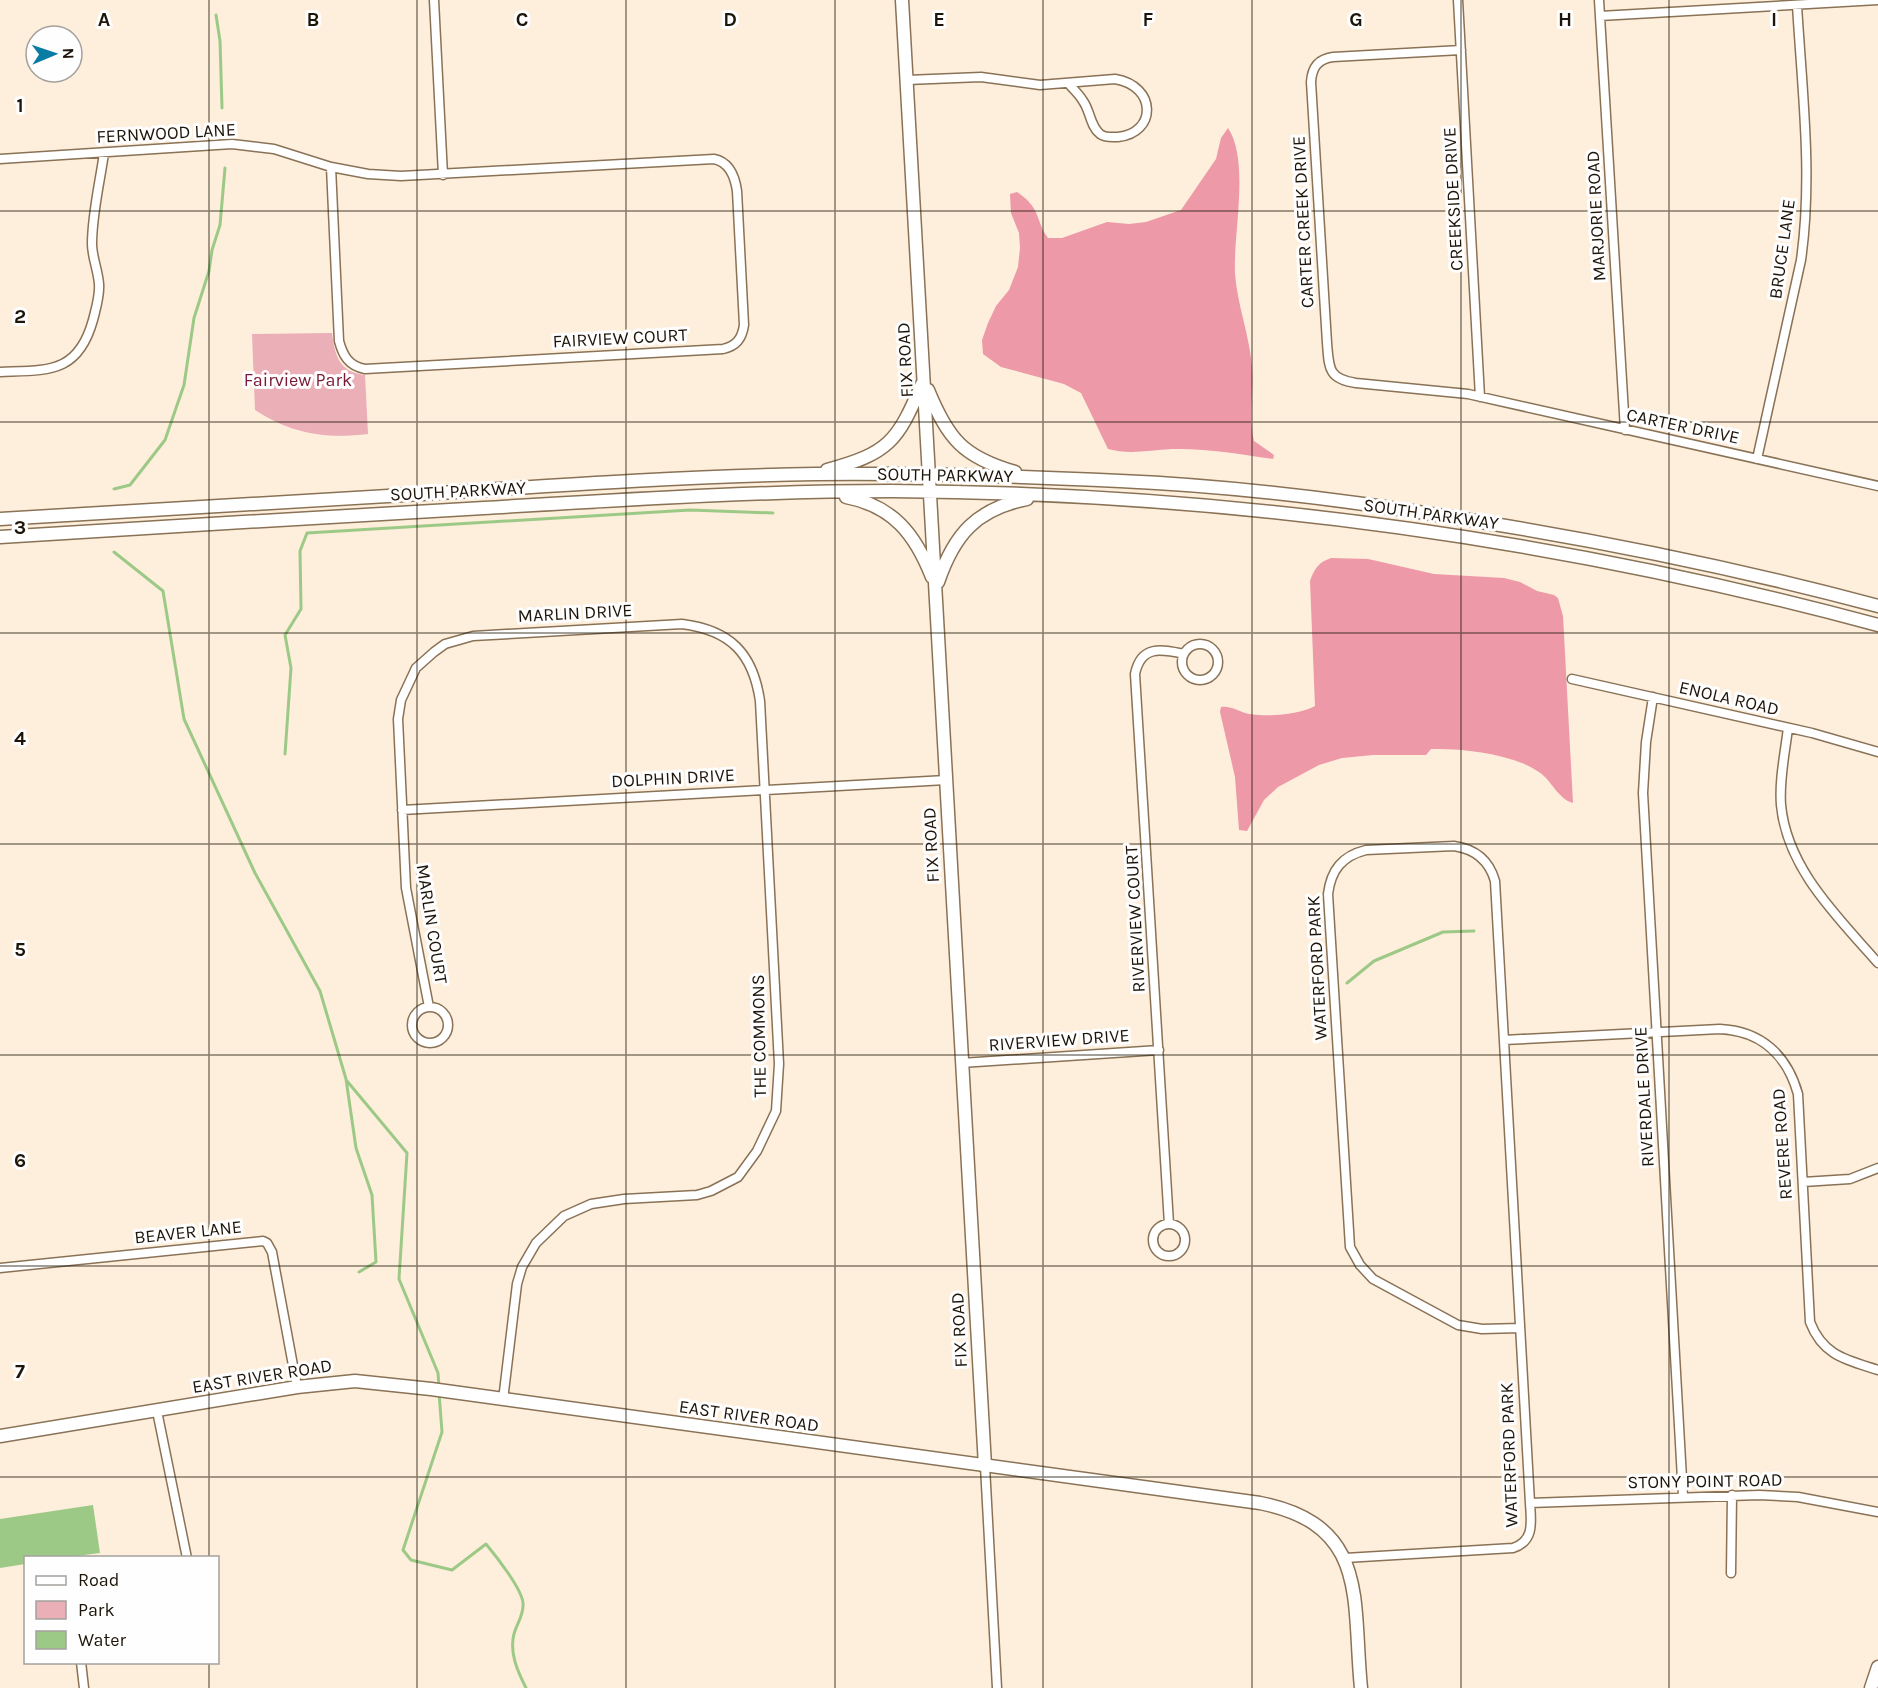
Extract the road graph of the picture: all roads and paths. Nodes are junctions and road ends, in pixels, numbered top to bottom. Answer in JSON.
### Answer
{"nodes":[{"id":1,"x":434,"y":0,"type":"edge"},
{"id":2,"x":902,"y":0,"type":"edge"},
{"id":3,"x":1458,"y":0,"type":"edge"},
{"id":4,"x":1599,"y":0,"type":"edge"},
{"id":5,"x":1878,"y":0,"type":"edge"},
{"id":6,"x":1797,"y":5,"type":"junction"},
{"id":7,"x":1600,"y":16,"type":"junction"},
{"id":8,"x":1461,"y":50,"type":"junction"},
{"id":9,"x":907,"y":80,"type":"junction"},
{"id":10,"x":1068,"y":83,"type":"junction"},
{"id":11,"x":104,"y":153,"type":"junction"},
{"id":12,"x":0,"y":159,"type":"edge"},
{"id":13,"x":331,"y":167,"type":"junction"},
{"id":14,"x":443,"y":175,"type":"junction"},
{"id":15,"x":0,"y":372,"type":"edge"},
{"id":16,"x":924,"y":381,"type":"junction"},
{"id":17,"x":1480,"y":397,"type":"junction"},
{"id":18,"x":1625,"y":430,"type":"junction"},
{"id":19,"x":1758,"y":459,"type":"junction"},
{"id":20,"x":813,"y":474,"type":"junction"},
{"id":21,"x":929,"y":475,"type":"junction"},
{"id":22,"x":1031,"y":477,"type":"junction"},
{"id":23,"x":1878,"y":486,"type":"edge"},
{"id":24,"x":809,"y":492,"type":"junction"},
{"id":25,"x":930,"y":492,"type":"junction"},
{"id":26,"x":1047,"y":495,"type":"junction"},
{"id":27,"x":0,"y":519,"type":"edge"},
{"id":28,"x":0,"y":537,"type":"edge"},
{"id":29,"x":936,"y":589,"type":"junction"},
{"id":30,"x":1878,"y":606,"type":"edge"},
{"id":31,"x":1878,"y":625,"type":"edge"},
{"id":32,"x":1184,"y":654,"type":"junction"},
{"id":33,"x":1572,"y":679,"type":"dead end"},
{"id":34,"x":1653,"y":698,"type":"junction"},
{"id":35,"x":1788,"y":728,"type":"junction"},
{"id":36,"x":1878,"y":752,"type":"edge"},
{"id":37,"x":946,"y":780,"type":"junction"},
{"id":38,"x":766,"y":789,"type":"junction"},
{"id":39,"x":402,"y":810,"type":"junction"},
{"id":40,"x":1878,"y":963,"type":"edge"},
{"id":41,"x":429,"y":1007,"type":"junction"},
{"id":42,"x":1656,"y":1033,"type":"junction"},
{"id":43,"x":1504,"y":1040,"type":"junction"},
{"id":44,"x":1159,"y":1050,"type":"junction"},
{"id":45,"x":961,"y":1063,"type":"junction"},
{"id":46,"x":1878,"y":1168,"type":"edge"},
{"id":47,"x":1803,"y":1182,"type":"junction"},
{"id":48,"x":1169,"y":1224,"type":"dead end"},
{"id":49,"x":0,"y":1268,"type":"edge"},
{"id":50,"x":1520,"y":1328,"type":"junction"},
{"id":51,"x":1878,"y":1371,"type":"edge"},
{"id":52,"x":297,"y":1387,"type":"junction"},
{"id":53,"x":503,"y":1400,"type":"junction"},
{"id":54,"x":157,"y":1411,"type":"junction"},
{"id":55,"x":0,"y":1436,"type":"edge"},
{"id":56,"x":985,"y":1466,"type":"junction"},
{"id":57,"x":1732,"y":1495,"type":"junction"},
{"id":58,"x":1683,"y":1496,"type":"junction"},
{"id":59,"x":1530,"y":1503,"type":"junction"},
{"id":60,"x":1878,"y":1512,"type":"edge"},
{"id":61,"x":187,"y":1556,"type":"edge"},
{"id":62,"x":1345,"y":1558,"type":"junction"},
{"id":63,"x":1731,"y":1573,"type":"dead end"},
{"id":64,"x":81,"y":1664,"type":"edge"},
{"id":65,"x":1878,"y":1667,"type":"edge"},
{"id":66,"x":84,"y":1688,"type":"edge"},
{"id":67,"x":997,"y":1688,"type":"edge"},
{"id":68,"x":1361,"y":1688,"type":"edge"},
{"id":69,"x":1871,"y":1688,"type":"edge"}],
"edges":[{"from":1,"to":14,"type":"street"},
{"from":2,"to":9,"type":"main road","name":"FIX ROAD"},
{"from":3,"to":8,"type":"street","name":"CREEKSIDE DRIVE"},
{"from":4,"to":7,"type":"street","name":"MARJORIE ROAD"},
{"from":5,"to":6,"type":"street"},
{"from":6,"to":7,"type":"street"},
{"from":6,"to":19,"type":"street","name":"BRUCE LANE"},
{"from":7,"to":18,"type":"street","name":"MARJORIE ROAD"},
{"from":8,"to":17,"type":"street","name":"CREEKSIDE DRIVE"},
{"from":8,"to":17,"type":"street","name":"CARTER CREEK DRIVE"},
{"from":9,"to":10,"type":"street"},
{"from":9,"to":16,"type":"main road","name":"FIX ROAD"},
{"from":10,"to":10,"type":"street"},
{"from":11,"to":12,"type":"street","name":"FERNWOOD LANE"},
{"from":11,"to":13,"type":"street","name":"FERNWOOD LANE"},
{"from":11,"to":15,"type":"street"},
{"from":13,"to":14,"type":"street","name":"FAIRVIEW COURT"},
{"from":13,"to":14,"type":"street","name":"FAIRVIEW COURT"},
{"from":16,"to":20,"type":"main road"},
{"from":16,"to":21,"type":"main road","name":"FIX ROAD"},
{"from":16,"to":22,"type":"main road"},
{"from":17,"to":18,"type":"street","name":"CARTER DRIVE"},
{"from":18,"to":19,"type":"street","name":"CARTER DRIVE"},
{"from":19,"to":23,"type":"street","name":"CARTER DRIVE"},
{"from":20,"to":21,"type":"main road","name":"SOUTH PARKWAY"},
{"from":20,"to":27,"type":"main road","name":"SOUTH PARKWAY"},
{"from":21,"to":22,"type":"main road","name":"SOUTH PARKWAY"},
{"from":21,"to":25,"type":"main road","name":"FIX ROAD"},
{"from":22,"to":30,"type":"main road","name":"SOUTH PARKWAY"},
{"from":24,"to":25,"type":"main road","name":"SOUTH PARKWAY"},
{"from":24,"to":28,"type":"main road","name":"SOUTH PARKWAY"},
{"from":24,"to":29,"type":"main road"},
{"from":25,"to":26,"type":"main road","name":"SOUTH PARKWAY"},
{"from":25,"to":29,"type":"main road","name":"FIX ROAD"},
{"from":26,"to":29,"type":"main road"},
{"from":26,"to":31,"type":"main road","name":"SOUTH PARKWAY"},
{"from":29,"to":37,"type":"main road","name":"FIX ROAD"},
{"from":32,"to":32,"type":"street","name":"RIVERVIEW COURT"},
{"from":32,"to":44,"type":"street","name":"RIVERVIEW COURT"},
{"from":33,"to":34,"type":"street","name":"ENOLA ROAD"},
{"from":34,"to":35,"type":"street","name":"ENOLA ROAD"},
{"from":34,"to":42,"type":"street","name":"RIVERDALE DRIVE"},
{"from":35,"to":36,"type":"street","name":"ENOLA ROAD"},
{"from":35,"to":40,"type":"street"},
{"from":37,"to":38,"type":"street","name":"DOLPHIN DRIVE"},
{"from":37,"to":45,"type":"main road","name":"FIX ROAD"},
{"from":38,"to":39,"type":"street","name":"DOLPHIN DRIVE"},
{"from":38,"to":39,"type":"street","name":"MARLIN DRIVE"},
{"from":38,"to":53,"type":"street","name":"THE COMMONS"},
{"from":39,"to":41,"type":"street","name":"MARLIN COURT"},
{"from":41,"to":41,"type":"street","name":"MARLIN COURT"},
{"from":42,"to":43,"type":"street","name":"REVERE ROAD"},
{"from":42,"to":47,"type":"street","name":"REVERE ROAD"},
{"from":42,"to":58,"type":"street","name":"RIVERDALE DRIVE"},
{"from":43,"to":50,"type":"street","name":"WATERFORD PARK"},
{"from":43,"to":50,"type":"street","name":"WATERFORD PARK"},
{"from":44,"to":45,"type":"street","name":"RIVERVIEW DRIVE"},
{"from":44,"to":48,"type":"street","name":"RIVERVIEW COURT"},
{"from":45,"to":56,"type":"main road","name":"FIX ROAD"},
{"from":46,"to":47,"type":"street"},
{"from":47,"to":51,"type":"street","name":"REVERE ROAD"},
{"from":49,"to":52,"type":"street","name":"BEAVER LANE"},
{"from":50,"to":59,"type":"street","name":"WATERFORD PARK"},
{"from":52,"to":53,"type":"main road","name":"EAST RIVER ROAD"},
{"from":52,"to":54,"type":"main road","name":"EAST RIVER ROAD"},
{"from":53,"to":56,"type":"main road","name":"EAST RIVER ROAD"},
{"from":54,"to":55,"type":"main road","name":"EAST RIVER ROAD"},
{"from":54,"to":61,"type":"street"},
{"from":56,"to":62,"type":"main road","name":"EAST RIVER ROAD"},
{"from":56,"to":67,"type":"street","name":"FIX ROAD"},
{"from":57,"to":58,"type":"street","name":"STONY POINT ROAD"},
{"from":57,"to":60,"type":"street","name":"STONY POINT ROAD"},
{"from":57,"to":63,"type":"street"},
{"from":58,"to":59,"type":"street","name":"STONY POINT ROAD"},
{"from":59,"to":62,"type":"street","name":"WATERFORD PARK"},
{"from":62,"to":68,"type":"main road","name":"EAST RIVER ROAD"},
{"from":64,"to":66,"type":"street"},
{"from":65,"to":69,"type":"main road"}]}
